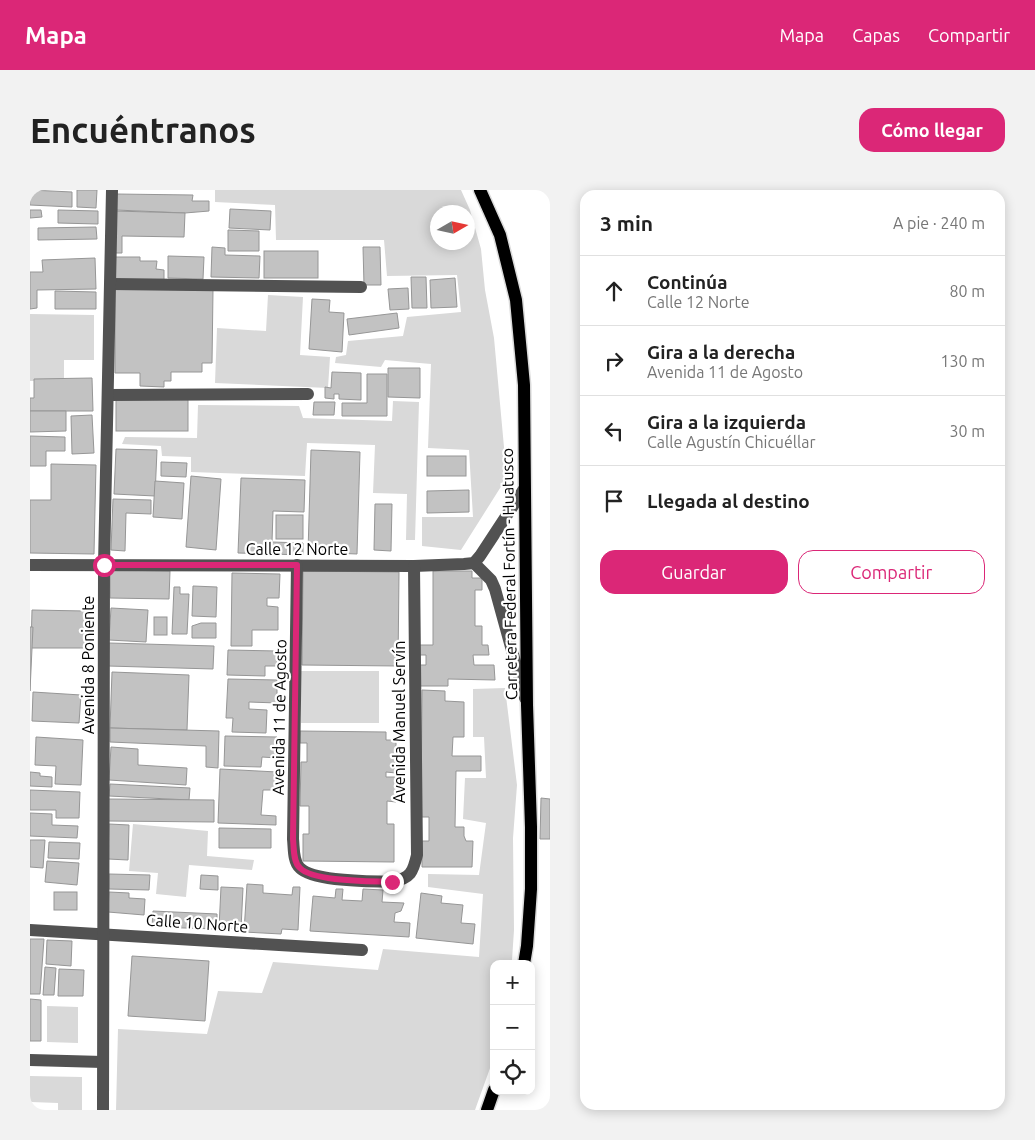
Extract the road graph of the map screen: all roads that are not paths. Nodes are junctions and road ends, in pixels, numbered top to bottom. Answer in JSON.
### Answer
{"nodes":[{"id":1,"x":112,"y":190,"type":"edge"},
{"id":2,"x":480,"y":190,"type":"edge"},
{"id":3,"x":111,"y":284,"type":"junction"},
{"id":4,"x":361,"y":287,"type":"dead end"},
{"id":5,"x":108,"y":394,"type":"junction"},
{"id":6,"x":308,"y":394,"type":"dead end"},
{"id":7,"x":524,"y":489,"type":"junction"},
{"id":8,"x":474,"y":563,"type":"junction"},
{"id":9,"x":104,"y":565,"type":"junction"},
{"id":10,"x":297,"y":565,"type":"junction"},
{"id":11,"x":30,"y":566,"type":"edge"},
{"id":12,"x":414,"y":566,"type":"junction"},
{"id":13,"x":527,"y":705,"type":"junction"},
{"id":14,"x":409,"y":876,"type":"joint"},
{"id":15,"x":30,"y":930,"type":"edge"},
{"id":16,"x":102,"y":933,"type":"junction"},
{"id":17,"x":362,"y":950,"type":"dead end"},
{"id":18,"x":525,"y":960,"type":"edge"},
{"id":19,"x":30,"y":1060,"type":"edge"},
{"id":20,"x":103,"y":1062,"type":"junction"},
{"id":21,"x":492,"y":1095,"type":"edge"},
{"id":22,"x":103,"y":1110,"type":"edge"},
{"id":23,"x":487,"y":1110,"type":"edge"}],
"edges":[{"from":1,"to":3,"type":"street","name":"Avenida 8 Poniente"},
{"from":2,"to":7,"type":"main road","name":"Carretera Federal Fortín - Huatusco"},
{"from":3,"to":4,"type":"street"},
{"from":3,"to":5,"type":"street","name":"Avenida 8 Poniente"},
{"from":5,"to":6,"type":"street"},
{"from":5,"to":9,"type":"street","name":"Avenida 8 Poniente"},
{"from":7,"to":8,"type":"street"},
{"from":7,"to":13,"type":"main road","name":"Carretera Federal Fortín - Huatusco"},
{"from":8,"to":12,"type":"street","name":"Calle 12 Norte"},
{"from":8,"to":13,"type":"street"},
{"from":9,"to":10,"type":"street","name":"Calle 12 Norte"},
{"from":9,"to":11,"type":"street","name":"Calle 12 Norte"},
{"from":9,"to":16,"type":"street","name":"Avenida 8 Poniente"},
{"from":10,"to":12,"type":"street","name":"Calle 12 Norte"},
{"from":10,"to":14,"type":"street","name":"Avenida 11 de Agosto"},
{"from":12,"to":14,"type":"street","name":"Avenida Manuel Servín"},
{"from":13,"to":18,"type":"main road","name":"Carretera Federal Fortín - Huatusco"},
{"from":15,"to":16,"type":"street","name":"Calle 10 Norte"},
{"from":16,"to":17,"type":"street","name":"Calle 10 Norte"},
{"from":16,"to":20,"type":"street","name":"Avenida 8 Poniente"},
{"from":19,"to":20,"type":"street"},
{"from":20,"to":22,"type":"street","name":"Avenida 8 Poniente"},
{"from":21,"to":23,"type":"main road"}]}
